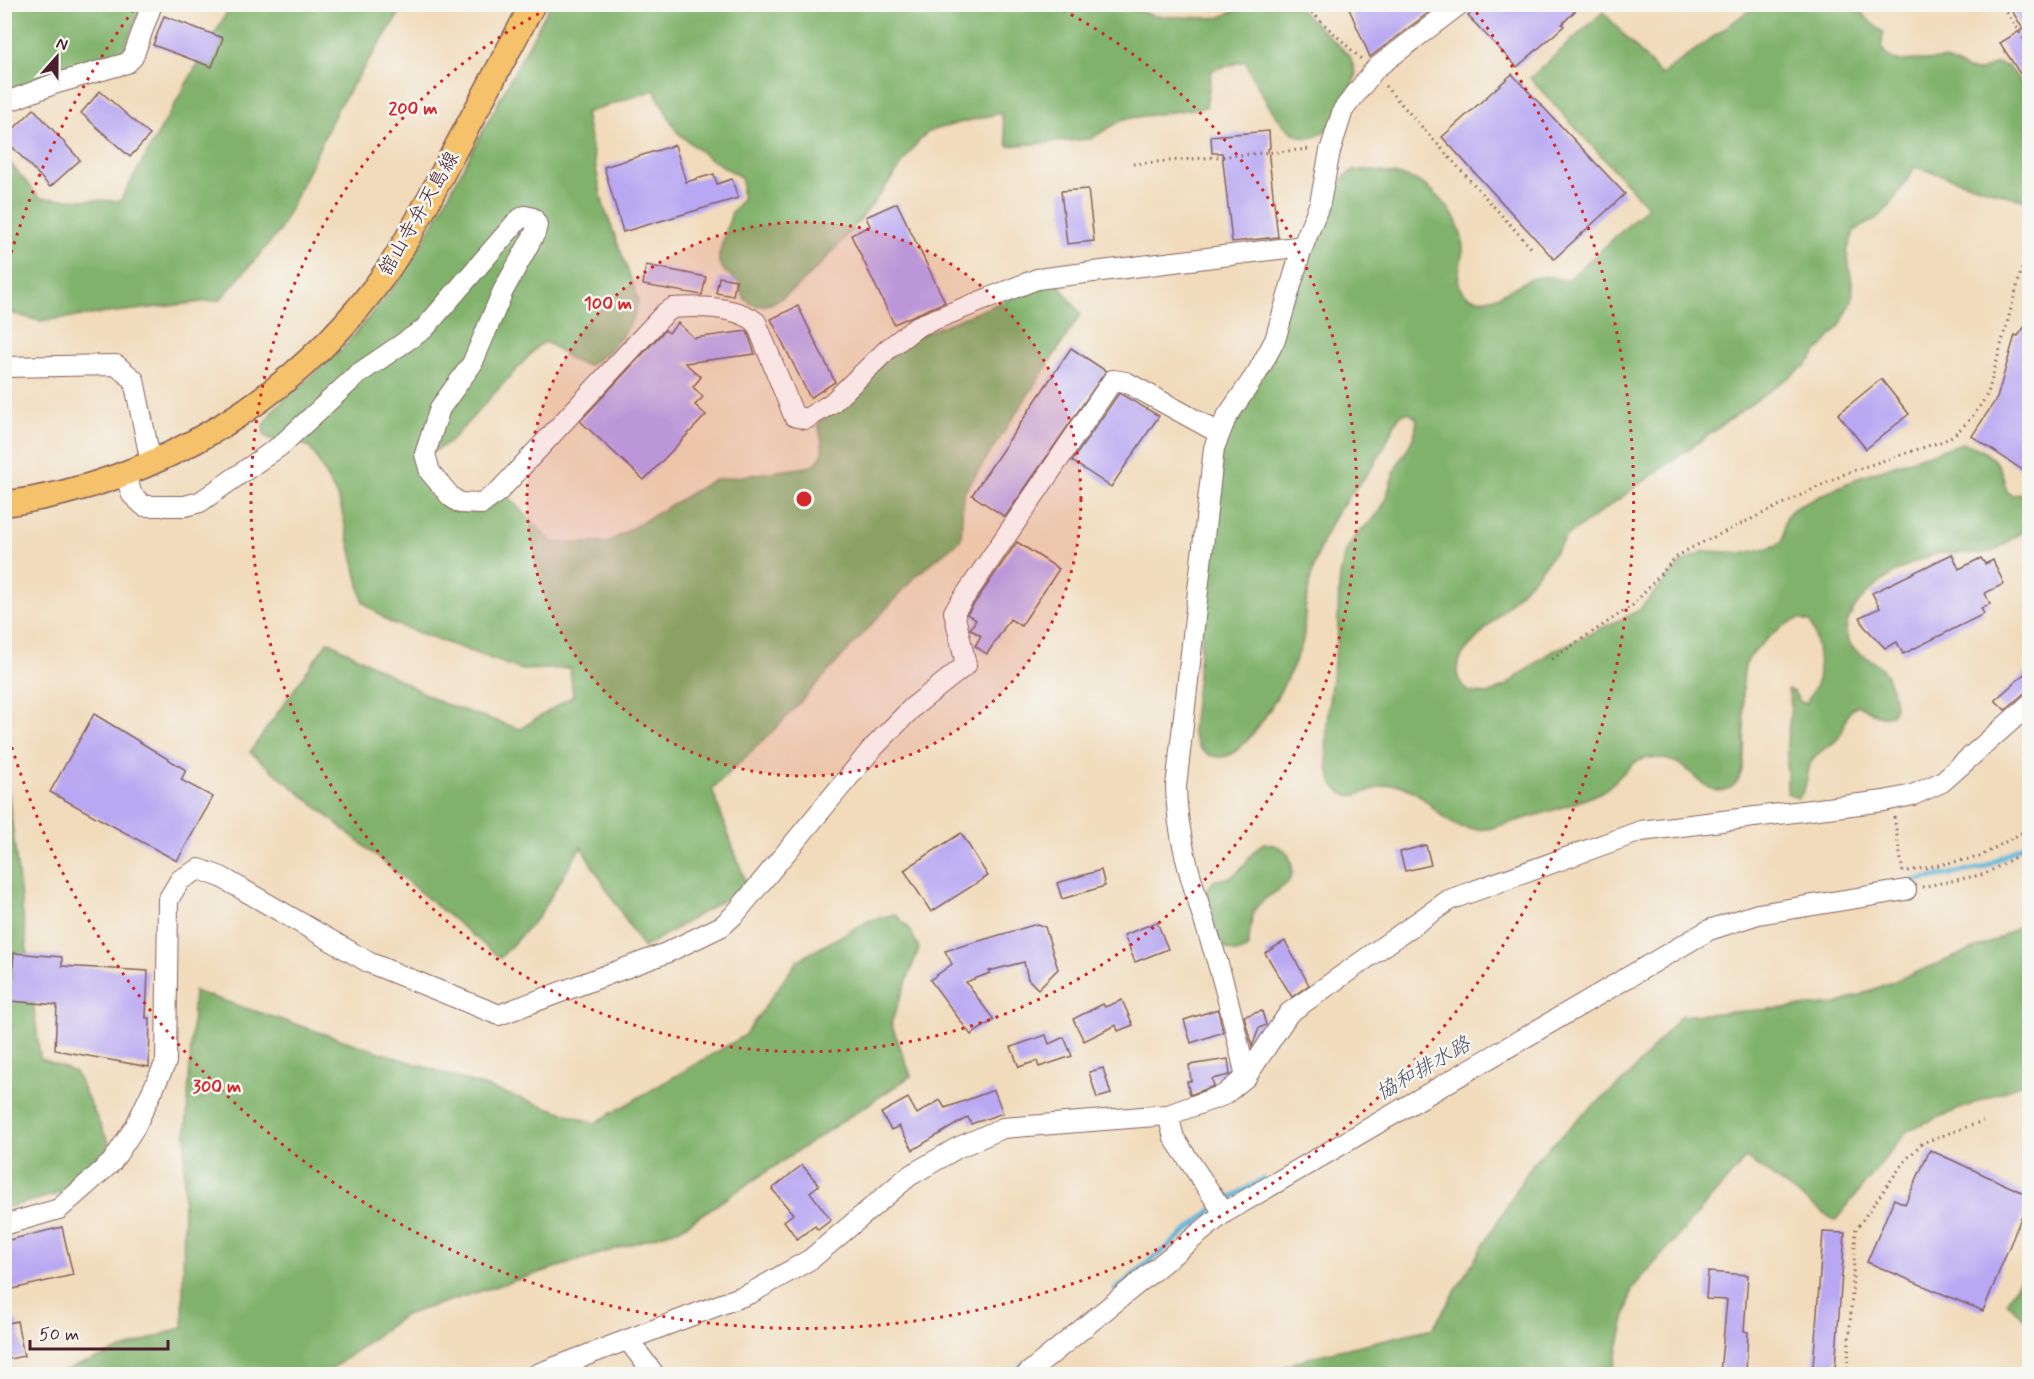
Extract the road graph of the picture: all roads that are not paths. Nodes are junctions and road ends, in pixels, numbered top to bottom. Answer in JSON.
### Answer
{"nodes":[{"id":1,"x":152,"y":4,"type":"edge"},
{"id":2,"x":533,"y":4,"type":"edge"},
{"id":3,"x":1460,"y":4,"type":"edge"},
{"id":4,"x":4,"y":103,"type":"edge"},
{"id":5,"x":1303,"y":246,"type":"junction"},
{"id":6,"x":4,"y":367,"type":"edge"},
{"id":7,"x":1219,"y":433,"type":"junction"},
{"id":8,"x":151,"y":463,"type":"junction"},
{"id":9,"x":125,"y":474,"type":"junction"},
{"id":10,"x":4,"y":504,"type":"edge"},
{"id":11,"x":2030,"y":704,"type":"edge"},
{"id":12,"x":1905,"y":881,"type":"road end"},
{"id":13,"x":1246,"y":1077,"type":"junction"},
{"id":14,"x":1168,"y":1115,"type":"junction"},
{"id":15,"x":1219,"y":1207,"type":"junction"},
{"id":16,"x":4,"y":1225,"type":"edge"},
{"id":17,"x":628,"y":1340,"type":"junction"},
{"id":18,"x":537,"y":1374,"type":"edge"},
{"id":19,"x":654,"y":1374,"type":"edge"},
{"id":20,"x":1027,"y":1374,"type":"edge"}],
"edges":[{"from":1,"to":4,"type":"street"},
{"from":2,"to":8,"type":"main road","name":"舘山寺弁天島線"},
{"from":3,"to":5,"type":"street"},
{"from":5,"to":7,"type":"street"},
{"from":5,"to":9,"type":"street"},
{"from":6,"to":8,"type":"street"},
{"from":7,"to":13,"type":"street"},
{"from":7,"to":16,"type":"street"},
{"from":8,"to":9,"type":"main road","name":"舘山寺弁天島線"},
{"from":9,"to":10,"type":"main road","name":"舘山寺弁天島線"},
{"from":11,"to":13,"type":"street"},
{"from":12,"to":15,"type":"street"},
{"from":13,"to":14,"type":"street"},
{"from":14,"to":15,"type":"street"},
{"from":14,"to":17,"type":"street"},
{"from":15,"to":20,"type":"street"},
{"from":17,"to":18,"type":"street"},
{"from":17,"to":19,"type":"street"}]}
